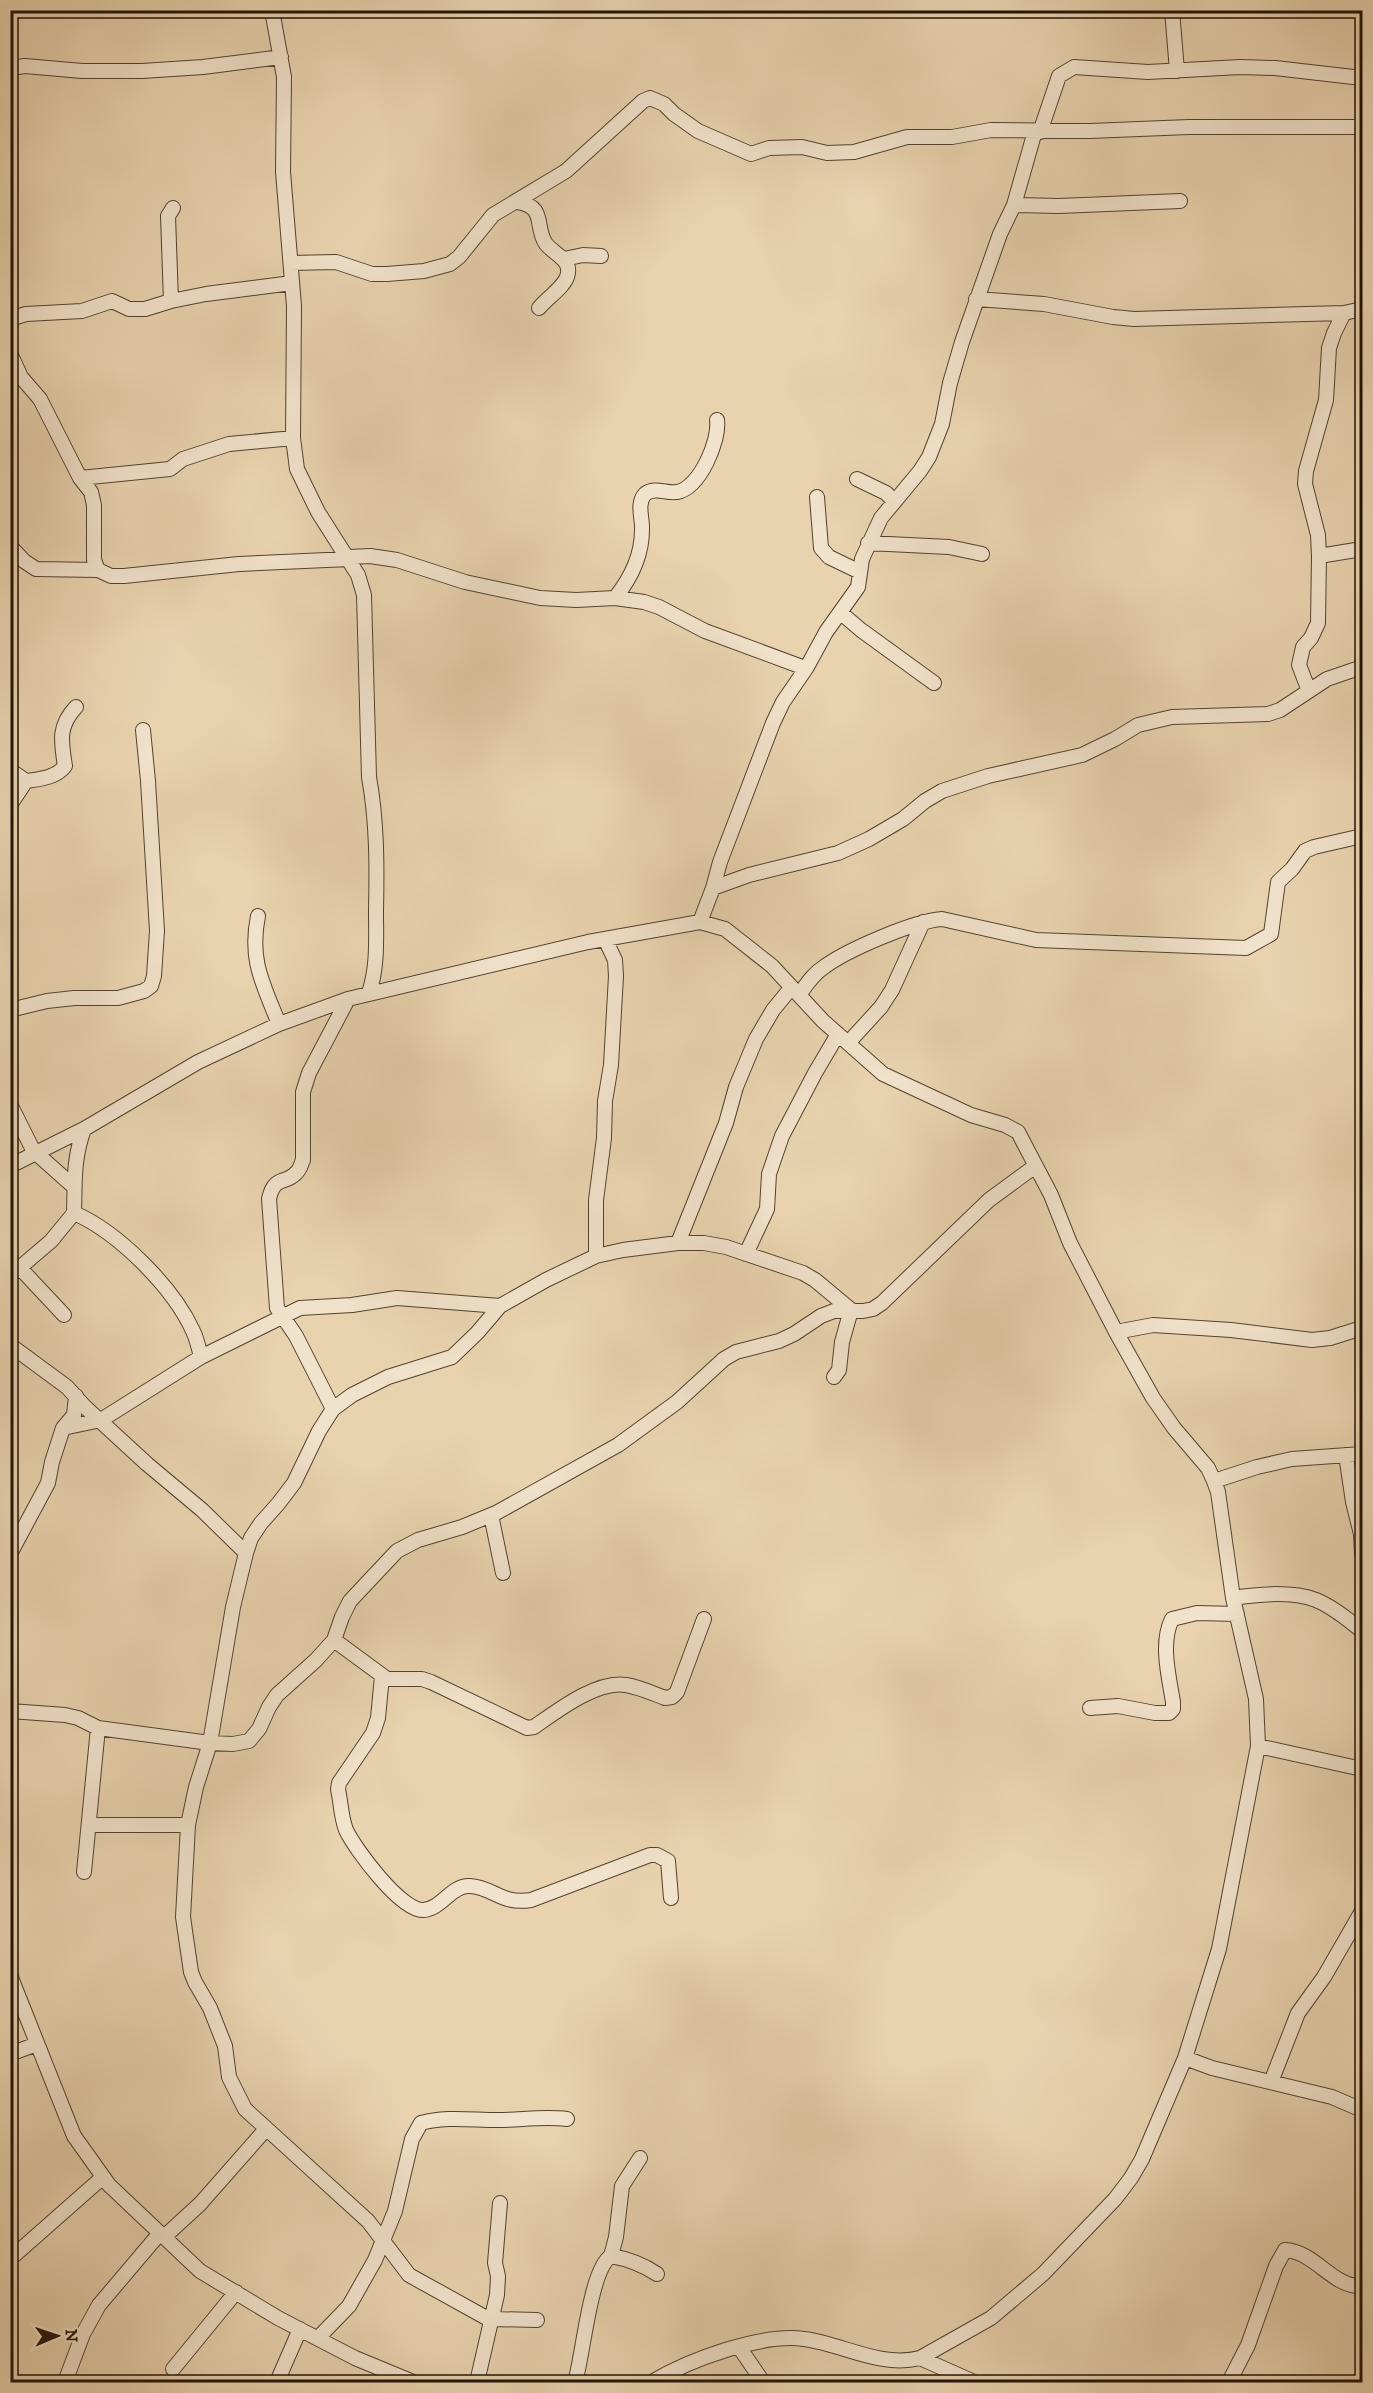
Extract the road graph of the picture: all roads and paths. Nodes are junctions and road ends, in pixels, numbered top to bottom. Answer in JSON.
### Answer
{"nodes":[{"id":1,"x":272,"y":10,"type":"edge"},
{"id":2,"x":1172,"y":10,"type":"edge"},
{"id":3,"x":281,"y":57,"type":"junction"},
{"id":4,"x":10,"y":68,"type":"edge"},
{"id":5,"x":1177,"y":71,"type":"junction"},
{"id":6,"x":1362,"y":78,"type":"edge"},
{"id":7,"x":1362,"y":127,"type":"edge"},
{"id":8,"x":1037,"y":131,"type":"junction"},
{"id":9,"x":1180,"y":201,"type":"dead end"},
{"id":10,"x":518,"y":202,"type":"junction"},
{"id":11,"x":1014,"y":205,"type":"junction"},
{"id":12,"x":173,"y":208,"type":"dead end"},
{"id":13,"x":601,"y":256,"type":"dead end"},
{"id":14,"x":564,"y":259,"type":"junction"},
{"id":15,"x":291,"y":263,"type":"junction"},
{"id":16,"x":292,"y":283,"type":"junction"},
{"id":17,"x":976,"y":299,"type":"junction"},
{"id":18,"x":171,"y":301,"type":"junction"},
{"id":19,"x":539,"y":308,"type":"dead end"},
{"id":20,"x":1362,"y":309,"type":"edge"},
{"id":21,"x":1344,"y":314,"type":"junction"},
{"id":22,"x":10,"y":319,"type":"edge"},
{"id":23,"x":10,"y":353,"type":"edge"},
{"id":24,"x":717,"y":420,"type":"dead end"},
{"id":25,"x":293,"y":438,"type":"junction"},
{"id":26,"x":80,"y":478,"type":"junction"},
{"id":27,"x":857,"y":479,"type":"dead end"},
{"id":28,"x":817,"y":497,"type":"dead end"},
{"id":29,"x":894,"y":501,"type":"junction"},
{"id":30,"x":868,"y":543,"type":"junction"},
{"id":31,"x":10,"y":546,"type":"edge"},
{"id":32,"x":1362,"y":549,"type":"edge"},
{"id":33,"x":982,"y":554,"type":"dead end"},
{"id":34,"x":1319,"y":556,"type":"junction"},
{"id":35,"x":349,"y":558,"type":"junction"},
{"id":36,"x":98,"y":570,"type":"junction"},
{"id":37,"x":860,"y":572,"type":"junction"},
{"id":38,"x":615,"y":598,"type":"junction"},
{"id":39,"x":841,"y":613,"type":"junction"},
{"id":40,"x":1362,"y":667,"type":"edge"},
{"id":41,"x":805,"y":668,"type":"junction"},
{"id":42,"x":934,"y":683,"type":"dead end"},
{"id":43,"x":1309,"y":691,"type":"junction"},
{"id":44,"x":76,"y":707,"type":"dead end"},
{"id":45,"x":143,"y":730,"type":"dead end"},
{"id":46,"x":10,"y":770,"type":"edge"},
{"id":47,"x":26,"y":781,"type":"junction"},
{"id":48,"x":10,"y":806,"type":"edge"},
{"id":49,"x":1362,"y":836,"type":"edge"},
{"id":50,"x":713,"y":888,"type":"junction"},
{"id":51,"x":258,"y":916,"type":"dead end"},
{"id":52,"x":700,"y":922,"type":"junction"},
{"id":53,"x":923,"y":922,"type":"junction"},
{"id":54,"x":605,"y":939,"type":"junction"},
{"id":55,"x":795,"y":992,"type":"junction"},
{"id":56,"x":369,"y":993,"type":"junction"},
{"id":57,"x":348,"y":999,"type":"junction"},
{"id":58,"x":10,"y":1010,"type":"edge"},
{"id":59,"x":279,"y":1024,"type":"junction"},
{"id":60,"x":843,"y":1039,"type":"junction"},
{"id":61,"x":10,"y":1104,"type":"edge"},
{"id":62,"x":84,"y":1129,"type":"junction"},
{"id":63,"x":36,"y":1154,"type":"junction"},
{"id":64,"x":10,"y":1166,"type":"edge"},
{"id":65,"x":1034,"y":1167,"type":"junction"},
{"id":66,"x":73,"y":1186,"type":"junction"},
{"id":67,"x":74,"y":1213,"type":"junction"},
{"id":68,"x":678,"y":1243,"type":"junction"},
{"id":69,"x":746,"y":1254,"type":"junction"},
{"id":70,"x":596,"y":1256,"type":"junction"},
{"id":71,"x":15,"y":1272,"type":"edge"},
{"id":72,"x":500,"y":1306,"type":"junction"},
{"id":73,"x":851,"y":1310,"type":"junction"},
{"id":74,"x":64,"y":1315,"type":"dead end"},
{"id":75,"x":282,"y":1316,"type":"junction"},
{"id":76,"x":1362,"y":1328,"type":"edge"},
{"id":77,"x":1116,"y":1332,"type":"junction"},
{"id":78,"x":10,"y":1345,"type":"edge"},
{"id":79,"x":201,"y":1357,"type":"junction"},
{"id":80,"x":834,"y":1377,"type":"dead end"},
{"id":81,"x":76,"y":1396,"type":"junction"},
{"id":82,"x":333,"y":1409,"type":"junction"},
{"id":83,"x":101,"y":1420,"type":"junction"},
{"id":84,"x":63,"y":1428,"type":"junction"},
{"id":85,"x":1362,"y":1454,"type":"edge"},
{"id":86,"x":1346,"y":1455,"type":"junction"},
{"id":87,"x":1214,"y":1481,"type":"junction"},
{"id":88,"x":491,"y":1515,"type":"junction"},
{"id":89,"x":246,"y":1553,"type":"junction"},
{"id":90,"x":10,"y":1554,"type":"edge"},
{"id":91,"x":1362,"y":1554,"type":"edge"},
{"id":92,"x":503,"y":1573,"type":"dead end"},
{"id":93,"x":1233,"y":1598,"type":"junction"},
{"id":94,"x":1237,"y":1614,"type":"junction"},
{"id":95,"x":704,"y":1620,"type":"dead end"},
{"id":96,"x":1362,"y":1631,"type":"edge"},
{"id":97,"x":334,"y":1640,"type":"junction"},
{"id":98,"x":382,"y":1676,"type":"junction"},
{"id":99,"x":1090,"y":1708,"type":"dead end"},
{"id":100,"x":10,"y":1711,"type":"edge"},
{"id":101,"x":98,"y":1728,"type":"junction"},
{"id":102,"x":210,"y":1743,"type":"junction"},
{"id":103,"x":1257,"y":1746,"type":"junction"},
{"id":104,"x":1362,"y":1769,"type":"edge"},
{"id":105,"x":188,"y":1825,"type":"junction"},
{"id":106,"x":90,"y":1826,"type":"junction"},
{"id":107,"x":84,"y":1872,"type":"dead end"},
{"id":108,"x":671,"y":1898,"type":"dead end"},
{"id":109,"x":1362,"y":1911,"type":"edge"},
{"id":110,"x":10,"y":1976,"type":"edge"},
{"id":111,"x":37,"y":2044,"type":"junction"},
{"id":112,"x":10,"y":2054,"type":"edge"},
{"id":113,"x":1185,"y":2058,"type":"junction"},
{"id":114,"x":1271,"y":2082,"type":"junction"},
{"id":115,"x":1362,"y":2110,"type":"edge"},
{"id":116,"x":567,"y":2119,"type":"dead end"},
{"id":117,"x":266,"y":2129,"type":"junction"},
{"id":118,"x":640,"y":2158,"type":"dead end"},
{"id":119,"x":103,"y":2177,"type":"junction"},
{"id":120,"x":500,"y":2203,"type":"dead end"},
{"id":121,"x":162,"y":2235,"type":"junction"},
{"id":122,"x":383,"y":2243,"type":"junction"},
{"id":123,"x":611,"y":2256,"type":"junction"},
{"id":124,"x":10,"y":2259,"type":"edge"},
{"id":125,"x":657,"y":2274,"type":"dead end"},
{"id":126,"x":1358,"y":2286,"type":"dead end"},
{"id":127,"x":236,"y":2292,"type":"junction"},
{"id":128,"x":492,"y":2320,"type":"junction"},
{"id":129,"x":537,"y":2320,"type":"dead end"},
{"id":130,"x":300,"y":2329,"type":"junction"},
{"id":131,"x":318,"y":2338,"type":"junction"},
{"id":132,"x":738,"y":2347,"type":"junction"},
{"id":133,"x":920,"y":2358,"type":"junction"},
{"id":134,"x":173,"y":2368,"type":"dead end"},
{"id":135,"x":678,"y":2376,"type":"edge"},
{"id":136,"x":65,"y":2382,"type":"edge"},
{"id":137,"x":277,"y":2382,"type":"edge"},
{"id":138,"x":413,"y":2382,"type":"edge"},
{"id":139,"x":477,"y":2382,"type":"edge"},
{"id":140,"x":575,"y":2382,"type":"edge"},
{"id":141,"x":652,"y":2382,"type":"edge"},
{"id":142,"x":763,"y":2382,"type":"edge"},
{"id":143,"x":974,"y":2382,"type":"edge"},
{"id":144,"x":1229,"y":2382,"type":"edge"}],
"edges":[{"from":1,"to":3,"type":"street"},
{"from":2,"to":5,"type":"street"},
{"from":3,"to":4,"type":"street"},
{"from":3,"to":15,"type":"street"},
{"from":5,"to":6,"type":"street"},
{"from":5,"to":8,"type":"street"},
{"from":7,"to":8,"type":"street"},
{"from":8,"to":10,"type":"street"},
{"from":8,"to":11,"type":"street"},
{"from":9,"to":11,"type":"street"},
{"from":10,"to":14,"type":"street"},
{"from":10,"to":15,"type":"street"},
{"from":11,"to":17,"type":"street"},
{"from":12,"to":18,"type":"street"},
{"from":13,"to":14,"type":"street"},
{"from":14,"to":19,"type":"street"},
{"from":15,"to":16,"type":"street"},
{"from":16,"to":18,"type":"street"},
{"from":16,"to":25,"type":"street"},
{"from":17,"to":21,"type":"street"},
{"from":17,"to":29,"type":"street"},
{"from":18,"to":22,"type":"street"},
{"from":20,"to":21,"type":"street"},
{"from":21,"to":34,"type":"street"},
{"from":23,"to":26,"type":"street"},
{"from":24,"to":38,"type":"street"},
{"from":25,"to":26,"type":"street"},
{"from":25,"to":35,"type":"street"},
{"from":26,"to":36,"type":"street"},
{"from":27,"to":29,"type":"street"},
{"from":28,"to":37,"type":"street"},
{"from":29,"to":30,"type":"street"},
{"from":30,"to":33,"type":"street"},
{"from":30,"to":37,"type":"street"},
{"from":31,"to":36,"type":"street"},
{"from":32,"to":34,"type":"street"},
{"from":34,"to":43,"type":"street"},
{"from":35,"to":36,"type":"street"},
{"from":35,"to":38,"type":"street"},
{"from":35,"to":56,"type":"street"},
{"from":37,"to":39,"type":"street"},
{"from":38,"to":41,"type":"street"},
{"from":39,"to":41,"type":"street"},
{"from":39,"to":42,"type":"street"},
{"from":40,"to":43,"type":"street"},
{"from":41,"to":50,"type":"street"},
{"from":43,"to":50,"type":"street"},
{"from":44,"to":47,"type":"street"},
{"from":45,"to":58,"type":"street"},
{"from":46,"to":47,"type":"street"},
{"from":47,"to":48,"type":"street"},
{"from":49,"to":53,"type":"street"},
{"from":50,"to":52,"type":"street"},
{"from":51,"to":59,"type":"street"},
{"from":52,"to":54,"type":"street"},
{"from":52,"to":55,"type":"street"},
{"from":53,"to":55,"type":"street"},
{"from":53,"to":60,"type":"street"},
{"from":54,"to":56,"type":"street"},
{"from":54,"to":70,"type":"street"},
{"from":55,"to":60,"type":"street"},
{"from":55,"to":68,"type":"street"},
{"from":56,"to":57,"type":"street"},
{"from":57,"to":59,"type":"street"},
{"from":57,"to":75,"type":"street"},
{"from":59,"to":62,"type":"street"},
{"from":60,"to":65,"type":"street"},
{"from":60,"to":69,"type":"street"},
{"from":61,"to":63,"type":"street"},
{"from":62,"to":63,"type":"street"},
{"from":62,"to":66,"type":"street"},
{"from":63,"to":64,"type":"street"},
{"from":63,"to":66,"type":"street"},
{"from":65,"to":73,"type":"street"},
{"from":65,"to":77,"type":"street"},
{"from":66,"to":67,"type":"street"},
{"from":67,"to":71,"type":"street"},
{"from":67,"to":79,"type":"street"},
{"from":68,"to":69,"type":"street"},
{"from":68,"to":70,"type":"street"},
{"from":69,"to":73,"type":"street"},
{"from":70,"to":72,"type":"street"},
{"from":71,"to":74,"type":"street"},
{"from":72,"to":75,"type":"street"},
{"from":72,"to":82,"type":"street"},
{"from":73,"to":80,"type":"street"},
{"from":73,"to":88,"type":"street"},
{"from":75,"to":79,"type":"street"},
{"from":75,"to":82,"type":"street"},
{"from":76,"to":77,"type":"street"},
{"from":77,"to":87,"type":"street"},
{"from":78,"to":81,"type":"street"},
{"from":79,"to":83,"type":"street"},
{"from":81,"to":83,"type":"street"},
{"from":81,"to":84,"type":"street"},
{"from":82,"to":89,"type":"street"},
{"from":83,"to":84,"type":"street"},
{"from":83,"to":89,"type":"street"},
{"from":84,"to":90,"type":"street"},
{"from":85,"to":86,"type":"street"},
{"from":86,"to":87,"type":"street"},
{"from":86,"to":91,"type":"street"},
{"from":87,"to":93,"type":"street"},
{"from":88,"to":92,"type":"street"},
{"from":88,"to":97,"type":"street"},
{"from":89,"to":102,"type":"street"},
{"from":93,"to":94,"type":"street"},
{"from":93,"to":96,"type":"street"},
{"from":94,"to":99,"type":"street"},
{"from":94,"to":103,"type":"street"},
{"from":95,"to":98,"type":"street"},
{"from":97,"to":98,"type":"street"},
{"from":97,"to":102,"type":"street"},
{"from":98,"to":108,"type":"street"},
{"from":100,"to":101,"type":"street"},
{"from":101,"to":102,"type":"street"},
{"from":101,"to":106,"type":"street"},
{"from":102,"to":105,"type":"street"},
{"from":103,"to":104,"type":"street"},
{"from":103,"to":113,"type":"street"},
{"from":105,"to":106,"type":"street"},
{"from":105,"to":117,"type":"street"},
{"from":106,"to":107,"type":"street"},
{"from":109,"to":114,"type":"street"},
{"from":110,"to":111,"type":"street"},
{"from":111,"to":112,"type":"street"},
{"from":111,"to":119,"type":"street"},
{"from":113,"to":114,"type":"street"},
{"from":113,"to":133,"type":"street"},
{"from":114,"to":115,"type":"street"},
{"from":116,"to":122,"type":"street"},
{"from":117,"to":121,"type":"street"},
{"from":117,"to":122,"type":"street"},
{"from":118,"to":123,"type":"street"},
{"from":119,"to":121,"type":"street"},
{"from":119,"to":124,"type":"street"},
{"from":120,"to":128,"type":"street"},
{"from":121,"to":127,"type":"street"},
{"from":121,"to":136,"type":"street"},
{"from":122,"to":128,"type":"street"},
{"from":122,"to":131,"type":"street"},
{"from":123,"to":125,"type":"street"},
{"from":123,"to":140,"type":"street"},
{"from":126,"to":144,"type":"street"},
{"from":127,"to":130,"type":"street"},
{"from":127,"to":134,"type":"street"},
{"from":128,"to":129,"type":"street"},
{"from":128,"to":139,"type":"street"},
{"from":130,"to":131,"type":"street"},
{"from":130,"to":137,"type":"street"},
{"from":131,"to":138,"type":"street"},
{"from":132,"to":133,"type":"street"},
{"from":132,"to":135,"type":"street"},
{"from":132,"to":142,"type":"street"},
{"from":133,"to":143,"type":"street"},
{"from":135,"to":141,"type":"street"}]}
